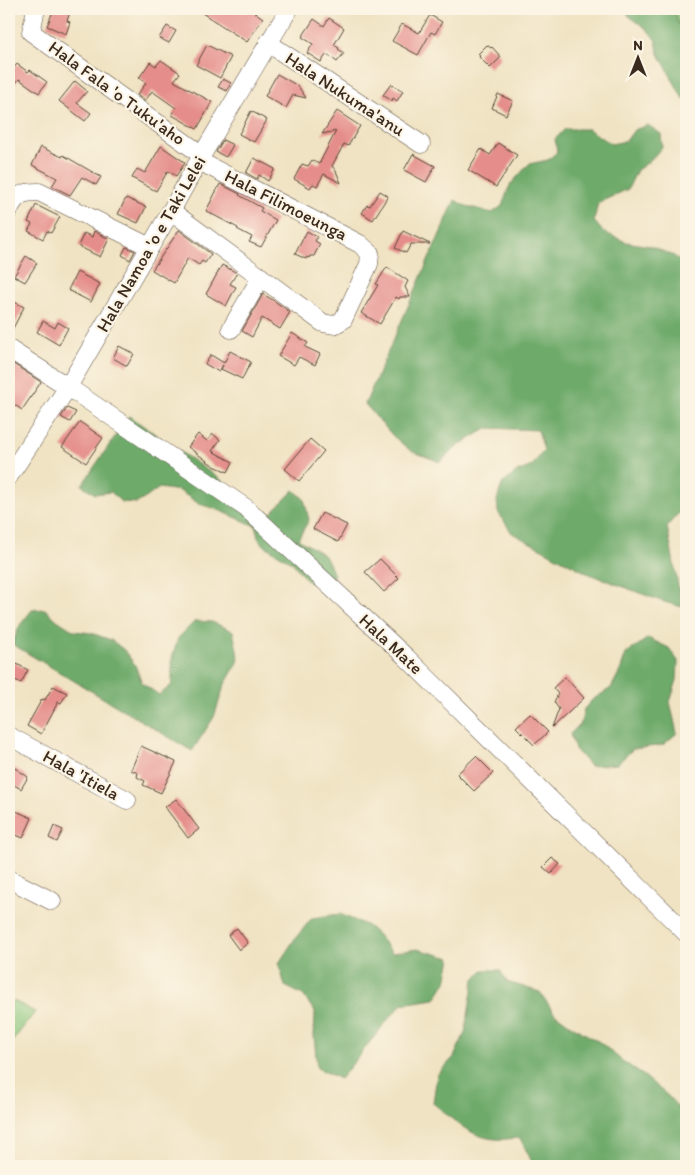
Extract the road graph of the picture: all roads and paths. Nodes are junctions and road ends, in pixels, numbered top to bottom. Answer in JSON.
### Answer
{"nodes":[{"id":1,"x":36,"y":9,"type":"edge"},
{"id":2,"x":289,"y":9,"type":"edge"},
{"id":3,"x":268,"y":44,"type":"junction"},
{"id":4,"x":421,"y":144,"type":"dead end"},
{"id":5,"x":201,"y":158,"type":"junction"},
{"id":6,"x":9,"y":210,"type":"edge"},
{"id":7,"x":171,"y":212,"type":"junction"},
{"id":8,"x":150,"y":247,"type":"junction"},
{"id":9,"x":261,"y":277,"type":"junction"},
{"id":10,"x":231,"y":329,"type":"dead end"},
{"id":11,"x":9,"y":349,"type":"edge"},
{"id":12,"x":68,"y":387,"type":"junction"},
{"id":13,"x":9,"y":476,"type":"edge"},
{"id":14,"x":9,"y":736,"type":"edge"},
{"id":15,"x":127,"y":800,"type":"dead end"},
{"id":16,"x":9,"y":879,"type":"edge"},
{"id":17,"x":52,"y":901,"type":"dead end"},
{"id":18,"x":686,"y":933,"type":"edge"}],
"edges":[{"from":1,"to":5,"type":"street","name":"Hala Fala 'o Tuku'aho"},
{"from":2,"to":3,"type":"street","name":"Hala Namoa 'o e Taki Lelei"},
{"from":3,"to":4,"type":"street","name":"Hala Nukuma'anu"},
{"from":3,"to":5,"type":"street","name":"Hala Namoa 'o e Taki Lelei"},
{"from":5,"to":7,"type":"street","name":"Hala Namoa 'o e Taki Lelei"},
{"from":5,"to":9,"type":"street","name":"Hala Filimoeunga"},
{"from":6,"to":8,"type":"street"},
{"from":7,"to":8,"type":"street","name":"Hala Namoa 'o e Taki Lelei"},
{"from":7,"to":9,"type":"street"},
{"from":8,"to":12,"type":"street","name":"Hala Namoa 'o e Taki Lelei"},
{"from":9,"to":10,"type":"street"},
{"from":11,"to":12,"type":"street","name":"Hala Mate"},
{"from":12,"to":13,"type":"street","name":"Hala Namoa 'o e Taki Lelei"},
{"from":12,"to":18,"type":"street","name":"Hala Mate"},
{"from":14,"to":15,"type":"street","name":"Hala 'Itiela"},
{"from":16,"to":17,"type":"street"}]}
